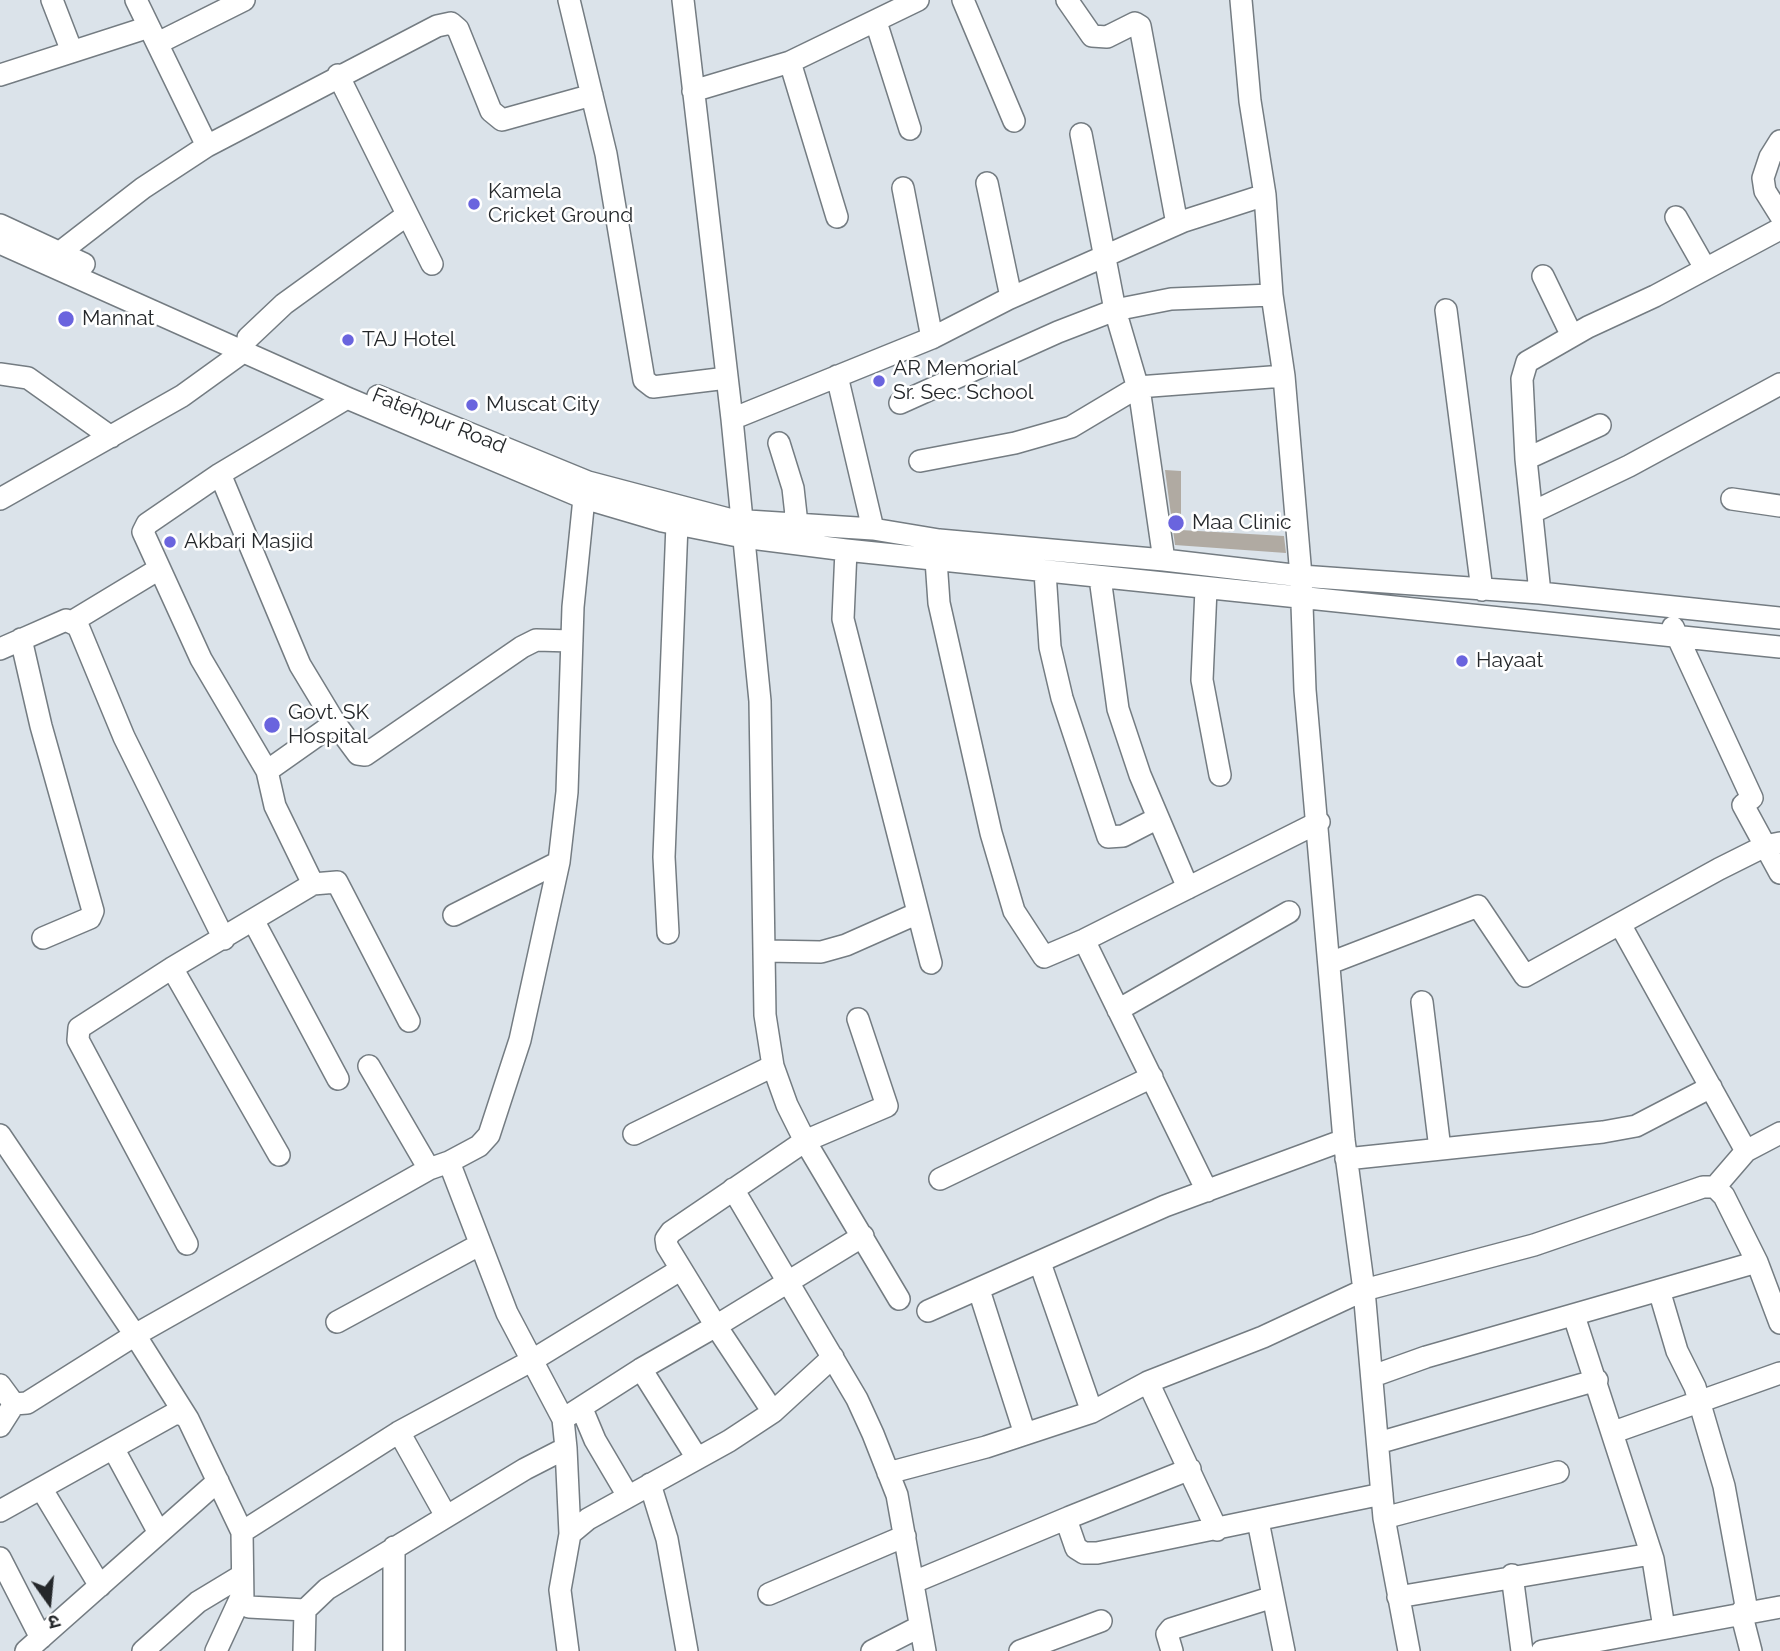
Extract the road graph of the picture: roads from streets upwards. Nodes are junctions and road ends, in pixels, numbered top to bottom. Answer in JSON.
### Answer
{"nodes":[{"id":1,"x":52,"y":0,"type":"edge"},
{"id":2,"x":136,"y":0,"type":"edge"},
{"id":3,"x":244,"y":0,"type":"edge"},
{"id":4,"x":569,"y":0,"type":"edge"},
{"id":5,"x":683,"y":0,"type":"edge"},
{"id":6,"x":918,"y":0,"type":"edge"},
{"id":7,"x":963,"y":0,"type":"edge"},
{"id":8,"x":1068,"y":0,"type":"edge"},
{"id":9,"x":1241,"y":0,"type":"edge"},
{"id":10,"x":876,"y":22,"type":"junction"},
{"id":11,"x":154,"y":35,"type":"junction"},
{"id":12,"x":71,"y":49,"type":"junction"},
{"id":13,"x":790,"y":62,"type":"junction"},
{"id":14,"x":0,"y":75,"type":"edge"},
{"id":15,"x":338,"y":75,"type":"junction"},
{"id":16,"x":693,"y":91,"type":"junction"},
{"id":17,"x":592,"y":95,"type":"junction"},
{"id":18,"x":1014,"y":121,"type":"dead end"},
{"id":19,"x":910,"y":129,"type":"dead end"},
{"id":20,"x":1081,"y":134,"type":"dead end"},
{"id":21,"x":1780,"y":141,"type":"edge"},
{"id":22,"x":207,"y":146,"type":"junction"},
{"id":23,"x":987,"y":183,"type":"dead end"},
{"id":24,"x":903,"y":188,"type":"dead end"},
{"id":25,"x":1265,"y":195,"type":"junction"},
{"id":26,"x":407,"y":215,"type":"junction"},
{"id":27,"x":1780,"y":215,"type":"edge"},
{"id":28,"x":837,"y":217,"type":"dead end"},
{"id":29,"x":1676,"y":218,"type":"dead end"},
{"id":30,"x":1177,"y":224,"type":"junction"},
{"id":31,"x":1780,"y":229,"type":"edge"},
{"id":32,"x":1,"y":233,"type":"edge"},
{"id":33,"x":60,"y":253,"type":"junction"},
{"id":34,"x":1104,"y":257,"type":"junction"},
{"id":35,"x":432,"y":264,"type":"dead end"},
{"id":36,"x":1704,"y":268,"type":"junction"},
{"id":37,"x":1543,"y":276,"type":"dead end"},
{"id":38,"x":1272,"y":295,"type":"junction"},
{"id":39,"x":1011,"y":297,"type":"junction"},
{"id":40,"x":1115,"y":310,"type":"junction"},
{"id":41,"x":1446,"y":310,"type":"dead end"},
{"id":42,"x":1572,"y":337,"type":"junction"},
{"id":43,"x":932,"y":338,"type":"junction"},
{"id":44,"x":246,"y":345,"type":"junction"},
{"id":45,"x":0,"y":374,"type":"edge"},
{"id":46,"x":837,"y":376,"type":"junction"},
{"id":47,"x":1284,"y":376,"type":"junction"},
{"id":48,"x":727,"y":378,"type":"junction"},
{"id":49,"x":1780,"y":384,"type":"edge"},
{"id":50,"x":1138,"y":387,"type":"junction"},
{"id":51,"x":347,"y":398,"type":"junction"},
{"id":52,"x":900,"y":403,"type":"dead end"},
{"id":53,"x":732,"y":419,"type":"junction"},
{"id":54,"x":1600,"y":425,"type":"dead end"},
{"id":55,"x":111,"y":437,"type":"junction"},
{"id":56,"x":779,"y":443,"type":"dead end"},
{"id":57,"x":1526,"y":459,"type":"junction"},
{"id":58,"x":920,"y":461,"type":"dead end"},
{"id":59,"x":220,"y":474,"type":"junction"},
{"id":60,"x":584,"y":498,"type":"junction"},
{"id":61,"x":0,"y":499,"type":"edge"},
{"id":62,"x":1732,"y":499,"type":"dead end"},
{"id":63,"x":1780,"y":506,"type":"edge"},
{"id":64,"x":1533,"y":512,"type":"junction"},
{"id":65,"x":677,"y":524,"type":"junction"},
{"id":66,"x":797,"y":524,"type":"junction"},
{"id":67,"x":742,"y":529,"type":"junction"},
{"id":68,"x":873,"y":529,"type":"junction"},
{"id":69,"x":846,"y":550,"type":"junction"},
{"id":70,"x":936,"y":560,"type":"junction"},
{"id":71,"x":1164,"y":560,"type":"junction"},
{"id":72,"x":159,"y":569,"type":"junction"},
{"id":73,"x":1045,"y":572,"type":"junction"},
{"id":74,"x":1301,"y":576,"type":"junction"},
{"id":75,"x":1100,"y":578,"type":"junction"},
{"id":76,"x":1206,"y":589,"type":"junction"},
{"id":77,"x":1482,"y":590,"type":"junction"},
{"id":78,"x":1540,"y":593,"type":"junction"},
{"id":79,"x":1302,"y":599,"type":"junction"},
{"id":80,"x":1664,"y":605,"type":"junction"},
{"id":81,"x":1780,"y":618,"type":"edge"},
{"id":82,"x":73,"y":621,"type":"junction"},
{"id":83,"x":1678,"y":637,"type":"junction"},
{"id":84,"x":21,"y":639,"type":"junction"},
{"id":85,"x":572,"y":641,"type":"junction"},
{"id":86,"x":1780,"y":647,"type":"edge"},
{"id":87,"x":0,"y":649,"type":"edge"},
{"id":88,"x":335,"y":723,"type":"junction"},
{"id":89,"x":267,"y":771,"type":"junction"},
{"id":90,"x":1220,"y":775,"type":"dead end"},
{"id":91,"x":1158,"y":818,"type":"junction"},
{"id":92,"x":1318,"y":822,"type":"junction"},
{"id":93,"x":1773,"y":845,"type":"edge"},
{"id":94,"x":559,"y":862,"type":"junction"},
{"id":95,"x":1780,"y":873,"type":"edge"},
{"id":96,"x":313,"y":884,"type":"junction"},
{"id":97,"x":1188,"y":888,"type":"junction"},
{"id":98,"x":1289,"y":912,"type":"dead end"},
{"id":99,"x":916,"y":914,"type":"junction"},
{"id":100,"x":454,"y":915,"type":"dead end"},
{"id":101,"x":253,"y":920,"type":"junction"},
{"id":102,"x":1621,"y":926,"type":"junction"},
{"id":103,"x":668,"y":933,"type":"dead end"},
{"id":104,"x":43,"y":938,"type":"dead end"},
{"id":105,"x":224,"y":939,"type":"junction"},
{"id":106,"x":1084,"y":940,"type":"junction"},
{"id":107,"x":766,"y":951,"type":"junction"},
{"id":108,"x":931,"y":963,"type":"dead end"},
{"id":109,"x":1330,"y":963,"type":"junction"},
{"id":110,"x":172,"y":968,"type":"junction"},
{"id":111,"x":1422,"y":1002,"type":"dead end"},
{"id":112,"x":1118,"y":1010,"type":"junction"},
{"id":113,"x":858,"y":1019,"type":"dead end"},
{"id":114,"x":409,"y":1021,"type":"dead end"},
{"id":115,"x":369,"y":1066,"type":"dead end"},
{"id":116,"x":773,"y":1066,"type":"junction"},
{"id":117,"x":1152,"y":1077,"type":"junction"},
{"id":118,"x":338,"y":1079,"type":"dead end"},
{"id":119,"x":1711,"y":1087,"type":"junction"},
{"id":120,"x":1780,"y":1133,"type":"edge"},
{"id":121,"x":634,"y":1134,"type":"dead end"},
{"id":122,"x":0,"y":1135,"type":"edge"},
{"id":123,"x":805,"y":1141,"type":"junction"},
{"id":124,"x":1440,"y":1149,"type":"junction"},
{"id":125,"x":1345,"y":1150,"type":"junction"},
{"id":126,"x":1746,"y":1151,"type":"junction"},
{"id":127,"x":279,"y":1155,"type":"dead end"},
{"id":128,"x":439,"y":1166,"type":"junction"},
{"id":129,"x":940,"y":1179,"type":"dead end"},
{"id":130,"x":1715,"y":1187,"type":"junction"},
{"id":131,"x":733,"y":1189,"type":"junction"},
{"id":132,"x":1208,"y":1191,"type":"junction"},
{"id":133,"x":863,"y":1236,"type":"junction"},
{"id":134,"x":187,"y":1244,"type":"dead end"},
{"id":135,"x":479,"y":1245,"type":"junction"},
{"id":136,"x":1757,"y":1262,"type":"junction"},
{"id":137,"x":1040,"y":1263,"type":"junction"},
{"id":138,"x":680,"y":1270,"type":"junction"},
{"id":139,"x":788,"y":1282,"type":"junction"},
{"id":140,"x":979,"y":1290,"type":"junction"},
{"id":141,"x":1364,"y":1290,"type":"junction"},
{"id":142,"x":1660,"y":1290,"type":"junction"},
{"id":143,"x":899,"y":1299,"type":"dead end"},
{"id":144,"x":928,"y":1311,"type":"dead end"},
{"id":145,"x":1574,"y":1316,"type":"junction"},
{"id":146,"x":337,"y":1322,"type":"dead end"},
{"id":147,"x":1780,"y":1323,"type":"edge"},
{"id":148,"x":716,"y":1326,"type":"junction"},
{"id":149,"x":135,"y":1335,"type":"junction"},
{"id":150,"x":833,"y":1357,"type":"junction"},
{"id":151,"x":531,"y":1361,"type":"junction"},
{"id":152,"x":640,"y":1369,"type":"junction"},
{"id":153,"x":1780,"y":1373,"type":"edge"},
{"id":154,"x":1373,"y":1377,"type":"junction"},
{"id":155,"x":1597,"y":1380,"type":"junction"},
{"id":156,"x":1148,"y":1382,"type":"junction"},
{"id":157,"x":0,"y":1385,"type":"edge"},
{"id":158,"x":14,"y":1404,"type":"junction"},
{"id":159,"x":1699,"y":1404,"type":"junction"},
{"id":160,"x":774,"y":1412,"type":"junction"},
{"id":161,"x":1092,"y":1412,"type":"junction"},
{"id":162,"x":572,"y":1414,"type":"junction"},
{"id":163,"x":188,"y":1419,"type":"junction"},
{"id":164,"x":0,"y":1426,"type":"edge"},
{"id":165,"x":398,"y":1432,"type":"junction"},
{"id":166,"x":1614,"y":1432,"type":"junction"},
{"id":167,"x":1025,"y":1434,"type":"junction"},
{"id":168,"x":1378,"y":1443,"type":"junction"},
{"id":169,"x":113,"y":1448,"type":"junction"},
{"id":170,"x":566,"y":1448,"type":"junction"},
{"id":171,"x":697,"y":1458,"type":"junction"},
{"id":172,"x":1190,"y":1469,"type":"junction"},
{"id":173,"x":1558,"y":1472,"type":"dead end"},
{"id":174,"x":888,"y":1473,"type":"junction"},
{"id":175,"x":218,"y":1481,"type":"junction"},
{"id":176,"x":650,"y":1484,"type":"junction"},
{"id":177,"x":41,"y":1488,"type":"junction"},
{"id":178,"x":1382,"y":1494,"type":"junction"},
{"id":179,"x":628,"y":1496,"type":"junction"},
{"id":180,"x":0,"y":1511,"type":"edge"},
{"id":181,"x":446,"y":1516,"type":"junction"},
{"id":182,"x":1070,"y":1517,"type":"junction"},
{"id":183,"x":1384,"y":1518,"type":"junction"},
{"id":184,"x":1258,"y":1521,"type":"junction"},
{"id":185,"x":1217,"y":1530,"type":"junction"},
{"id":186,"x":242,"y":1532,"type":"junction"},
{"id":187,"x":159,"y":1533,"type":"junction"},
{"id":188,"x":569,"y":1534,"type":"junction"},
{"id":189,"x":905,"y":1536,"type":"junction"},
{"id":190,"x":394,"y":1547,"type":"junction"},
{"id":191,"x":1651,"y":1554,"type":"junction"},
{"id":192,"x":0,"y":1558,"type":"edge"},
{"id":193,"x":1512,"y":1575,"type":"junction"},
{"id":194,"x":914,"y":1582,"type":"junction"},
{"id":195,"x":100,"y":1586,"type":"junction"},
{"id":196,"x":241,"y":1586,"type":"junction"},
{"id":197,"x":769,"y":1594,"type":"dead end"},
{"id":198,"x":1273,"y":1597,"type":"junction"},
{"id":199,"x":1398,"y":1597,"type":"junction"},
{"id":200,"x":1780,"y":1607,"type":"edge"},
{"id":201,"x":305,"y":1610,"type":"junction"},
{"id":202,"x":1744,"y":1611,"type":"junction"},
{"id":203,"x":1101,"y":1621,"type":"dead end"},
{"id":204,"x":919,"y":1627,"type":"junction"},
{"id":205,"x":1664,"y":1628,"type":"junction"},
{"id":206,"x":34,"y":1644,"type":"edge"},
{"id":207,"x":1601,"y":1645,"type":"edge"},
{"id":208,"x":143,"y":1651,"type":"edge"},
{"id":209,"x":216,"y":1651,"type":"edge"},
{"id":210,"x":304,"y":1651,"type":"edge"},
{"id":211,"x":394,"y":1651,"type":"edge"},
{"id":212,"x":568,"y":1651,"type":"edge"},
{"id":213,"x":687,"y":1651,"type":"edge"},
{"id":214,"x":872,"y":1651,"type":"edge"},
{"id":215,"x":925,"y":1651,"type":"edge"},
{"id":216,"x":1020,"y":1651,"type":"edge"},
{"id":217,"x":1172,"y":1651,"type":"edge"},
{"id":218,"x":1284,"y":1651,"type":"edge"},
{"id":219,"x":1409,"y":1651,"type":"edge"},
{"id":220,"x":1522,"y":1651,"type":"edge"},
{"id":221,"x":1542,"y":1651,"type":"edge"},
{"id":222,"x":1751,"y":1651,"type":"edge"}],
"edges":[{"from":1,"to":12,"type":"street"},
{"from":2,"to":11,"type":"street"},
{"from":3,"to":11,"type":"street"},
{"from":4,"to":17,"type":"street"},
{"from":5,"to":16,"type":"street"},
{"from":6,"to":10,"type":"street"},
{"from":7,"to":18,"type":"street"},
{"from":8,"to":30,"type":"street"},
{"from":9,"to":25,"type":"street"},
{"from":10,"to":13,"type":"street"},
{"from":10,"to":19,"type":"street"},
{"from":11,"to":12,"type":"street"},
{"from":11,"to":22,"type":"street"},
{"from":12,"to":14,"type":"street"},
{"from":13,"to":16,"type":"street"},
{"from":13,"to":28,"type":"street"},
{"from":15,"to":17,"type":"street"},
{"from":15,"to":22,"type":"street"},
{"from":15,"to":26,"type":"street"},
{"from":16,"to":48,"type":"street"},
{"from":17,"to":48,"type":"street"},
{"from":20,"to":34,"type":"street"},
{"from":21,"to":27,"type":"street"},
{"from":22,"to":33,"type":"street"},
{"from":23,"to":39,"type":"street"},
{"from":24,"to":43,"type":"street"},
{"from":25,"to":30,"type":"street"},
{"from":25,"to":38,"type":"street"},
{"from":26,"to":35,"type":"street"},
{"from":26,"to":44,"type":"street"},
{"from":29,"to":36,"type":"street"},
{"from":30,"to":34,"type":"street"},
{"from":31,"to":36,"type":"street"},
{"from":32,"to":33,"type":"street","name":"Fatehpur Road"},
{"from":32,"to":44,"type":"street"},
{"from":33,"to":44,"type":"street","name":"Fatehpur Road"},
{"from":34,"to":39,"type":"street"},
{"from":34,"to":40,"type":"street"},
{"from":36,"to":42,"type":"street"},
{"from":37,"to":42,"type":"street"},
{"from":38,"to":40,"type":"street"},
{"from":38,"to":47,"type":"street"},
{"from":39,"to":43,"type":"street"},
{"from":40,"to":50,"type":"street"},
{"from":40,"to":52,"type":"street"},
{"from":41,"to":77,"type":"street"},
{"from":42,"to":57,"type":"street"},
{"from":43,"to":46,"type":"street"},
{"from":44,"to":51,"type":"street"},
{"from":44,"to":55,"type":"street"},
{"from":44,"to":67,"type":"street","name":"Fatehpur Road"},
{"from":45,"to":55,"type":"street"},
{"from":46,"to":53,"type":"street"},
{"from":46,"to":68,"type":"street"},
{"from":47,"to":50,"type":"street"},
{"from":47,"to":74,"type":"street"},
{"from":48,"to":53,"type":"street"},
{"from":49,"to":64,"type":"street"},
{"from":50,"to":58,"type":"street"},
{"from":50,"to":71,"type":"street"},
{"from":51,"to":59,"type":"street"},
{"from":51,"to":60,"type":"street"},
{"from":53,"to":67,"type":"street"},
{"from":54,"to":57,"type":"street"},
{"from":55,"to":61,"type":"street"},
{"from":56,"to":66,"type":"street"},
{"from":57,"to":64,"type":"street"},
{"from":59,"to":72,"type":"street"},
{"from":59,"to":88,"type":"street"},
{"from":60,"to":65,"type":"street"},
{"from":60,"to":85,"type":"street"},
{"from":62,"to":63,"type":"street"},
{"from":64,"to":78,"type":"street"},
{"from":65,"to":67,"type":"street"},
{"from":65,"to":103,"type":"street"},
{"from":66,"to":67,"type":"street","name":"Fatehpur Road"},
{"from":66,"to":68,"type":"street","name":"Fatehpur Road"},
{"from":67,"to":69,"type":"street"},
{"from":67,"to":107,"type":"street"},
{"from":68,"to":71,"type":"street","name":"Fatehpur Road"},
{"from":69,"to":70,"type":"street"},
{"from":69,"to":99,"type":"street"},
{"from":70,"to":73,"type":"street"},
{"from":70,"to":106,"type":"street"},
{"from":71,"to":74,"type":"street","name":"Fatehpur Road"},
{"from":72,"to":82,"type":"street"},
{"from":72,"to":89,"type":"street"},
{"from":73,"to":75,"type":"street"},
{"from":73,"to":91,"type":"street"},
{"from":74,"to":77,"type":"street","name":"Fatehpur Road"},
{"from":74,"to":79,"type":"street"},
{"from":75,"to":76,"type":"street"},
{"from":75,"to":91,"type":"street"},
{"from":76,"to":79,"type":"street"},
{"from":76,"to":90,"type":"street"},
{"from":77,"to":78,"type":"street","name":"Fatehpur Road"},
{"from":78,"to":80,"type":"street","name":"Fatehpur Road"},
{"from":79,"to":83,"type":"street"},
{"from":79,"to":92,"type":"street"},
{"from":80,"to":81,"type":"street","name":"Fatehpur Road"},
{"from":80,"to":83,"type":"street"},
{"from":82,"to":84,"type":"street"},
{"from":82,"to":105,"type":"street"},
{"from":83,"to":86,"type":"street"},
{"from":83,"to":93,"type":"street"},
{"from":84,"to":87,"type":"street"},
{"from":84,"to":104,"type":"street"},
{"from":85,"to":88,"type":"street"},
{"from":85,"to":94,"type":"street"},
{"from":88,"to":89,"type":"street"},
{"from":89,"to":96,"type":"street"},
{"from":91,"to":97,"type":"street"},
{"from":92,"to":97,"type":"street"},
{"from":92,"to":109,"type":"street"},
{"from":93,"to":95,"type":"street"},
{"from":93,"to":102,"type":"street"},
{"from":94,"to":100,"type":"street"},
{"from":94,"to":128,"type":"street"},
{"from":96,"to":101,"type":"street"},
{"from":96,"to":114,"type":"street"},
{"from":97,"to":106,"type":"street"},
{"from":98,"to":112,"type":"street"},
{"from":99,"to":107,"type":"street"},
{"from":99,"to":108,"type":"street"},
{"from":101,"to":105,"type":"street"},
{"from":101,"to":118,"type":"street"},
{"from":102,"to":109,"type":"street"},
{"from":102,"to":119,"type":"street"},
{"from":105,"to":110,"type":"street"},
{"from":106,"to":112,"type":"street"},
{"from":107,"to":116,"type":"street"},
{"from":109,"to":125,"type":"street"},
{"from":110,"to":127,"type":"street"},
{"from":110,"to":134,"type":"street"},
{"from":111,"to":124,"type":"street"},
{"from":112,"to":117,"type":"street"},
{"from":113,"to":123,"type":"street"},
{"from":115,"to":128,"type":"street"},
{"from":116,"to":121,"type":"street"},
{"from":116,"to":123,"type":"street"},
{"from":117,"to":129,"type":"street"},
{"from":117,"to":132,"type":"street"},
{"from":119,"to":124,"type":"street"},
{"from":119,"to":126,"type":"street"},
{"from":120,"to":126,"type":"street"},
{"from":122,"to":149,"type":"street"},
{"from":123,"to":131,"type":"street"},
{"from":123,"to":133,"type":"street"},
{"from":124,"to":125,"type":"street"},
{"from":125,"to":132,"type":"street"},
{"from":125,"to":141,"type":"street"},
{"from":126,"to":130,"type":"street"},
{"from":128,"to":135,"type":"street"},
{"from":128,"to":149,"type":"street"},
{"from":130,"to":136,"type":"street"},
{"from":130,"to":141,"type":"street"},
{"from":131,"to":138,"type":"street"},
{"from":131,"to":139,"type":"street"},
{"from":132,"to":137,"type":"street"},
{"from":133,"to":139,"type":"street"},
{"from":133,"to":143,"type":"street"},
{"from":135,"to":146,"type":"street"},
{"from":135,"to":151,"type":"street"},
{"from":136,"to":142,"type":"street"},
{"from":136,"to":147,"type":"street"},
{"from":137,"to":140,"type":"street"},
{"from":137,"to":161,"type":"street"},
{"from":138,"to":148,"type":"street"},
{"from":138,"to":151,"type":"street"},
{"from":139,"to":148,"type":"street"},
{"from":139,"to":150,"type":"street"},
{"from":140,"to":144,"type":"street"},
{"from":140,"to":167,"type":"street"},
{"from":141,"to":154,"type":"street"},
{"from":141,"to":156,"type":"street"},
{"from":142,"to":145,"type":"street"},
{"from":142,"to":159,"type":"street"},
{"from":145,"to":154,"type":"street"},
{"from":145,"to":155,"type":"street"},
{"from":148,"to":152,"type":"street"},
{"from":148,"to":160,"type":"street"},
{"from":149,"to":158,"type":"street"},
{"from":149,"to":163,"type":"street"},
{"from":150,"to":160,"type":"street"},
{"from":150,"to":174,"type":"street"},
{"from":151,"to":162,"type":"street"},
{"from":151,"to":165,"type":"street"},
{"from":152,"to":162,"type":"street"},
{"from":152,"to":171,"type":"street"},
{"from":153,"to":159,"type":"street"},
{"from":154,"to":168,"type":"street"},
{"from":155,"to":166,"type":"street"},
{"from":155,"to":168,"type":"street"},
{"from":156,"to":161,"type":"street"},
{"from":156,"to":172,"type":"street"},
{"from":157,"to":158,"type":"street"},
{"from":158,"to":164,"type":"street"},
{"from":159,"to":166,"type":"street"},
{"from":159,"to":202,"type":"street"},
{"from":160,"to":171,"type":"street"},
{"from":161,"to":167,"type":"street"},
{"from":162,"to":170,"type":"street"},
{"from":162,"to":179,"type":"street"},
{"from":163,"to":169,"type":"street"},
{"from":163,"to":175,"type":"street"},
{"from":165,"to":181,"type":"street"},
{"from":165,"to":186,"type":"street"},
{"from":166,"to":191,"type":"street"},
{"from":167,"to":174,"type":"street"},
{"from":168,"to":178,"type":"street"},
{"from":169,"to":177,"type":"street"},
{"from":169,"to":187,"type":"street"},
{"from":170,"to":181,"type":"street"},
{"from":170,"to":188,"type":"street"},
{"from":171,"to":176,"type":"street"},
{"from":172,"to":182,"type":"street"},
{"from":172,"to":185,"type":"street"},
{"from":173,"to":183,"type":"street"},
{"from":174,"to":189,"type":"street"},
{"from":175,"to":186,"type":"street"},
{"from":175,"to":187,"type":"street"},
{"from":176,"to":179,"type":"street"},
{"from":176,"to":213,"type":"street"},
{"from":177,"to":180,"type":"street"},
{"from":177,"to":195,"type":"street"},
{"from":178,"to":183,"type":"street"},
{"from":178,"to":184,"type":"street"},
{"from":179,"to":188,"type":"street"},
{"from":181,"to":190,"type":"street"},
{"from":182,"to":185,"type":"street"},
{"from":182,"to":194,"type":"street"},
{"from":183,"to":199,"type":"street"},
{"from":184,"to":185,"type":"street"},
{"from":184,"to":198,"type":"street"},
{"from":186,"to":196,"type":"street"},
{"from":187,"to":195,"type":"street"},
{"from":188,"to":212,"type":"street"},
{"from":189,"to":194,"type":"street"},
{"from":189,"to":197,"type":"street"},
{"from":190,"to":201,"type":"street"},
{"from":190,"to":211,"type":"street"},
{"from":191,"to":193,"type":"street"},
{"from":191,"to":205,"type":"street"},
{"from":192,"to":206,"type":"street"},
{"from":193,"to":199,"type":"street"},
{"from":193,"to":220,"type":"street"},
{"from":194,"to":204,"type":"street"},
{"from":195,"to":206,"type":"street"},
{"from":196,"to":201,"type":"street"},
{"from":196,"to":208,"type":"street"},
{"from":196,"to":209,"type":"street"},
{"from":198,"to":217,"type":"street"},
{"from":198,"to":218,"type":"street"},
{"from":199,"to":219,"type":"street"},
{"from":200,"to":202,"type":"street"},
{"from":201,"to":210,"type":"street"},
{"from":202,"to":205,"type":"street"},
{"from":202,"to":222,"type":"street"},
{"from":203,"to":216,"type":"street"},
{"from":204,"to":214,"type":"street"},
{"from":204,"to":215,"type":"street"},
{"from":205,"to":207,"type":"street"},
{"from":207,"to":221,"type":"street"}]}
